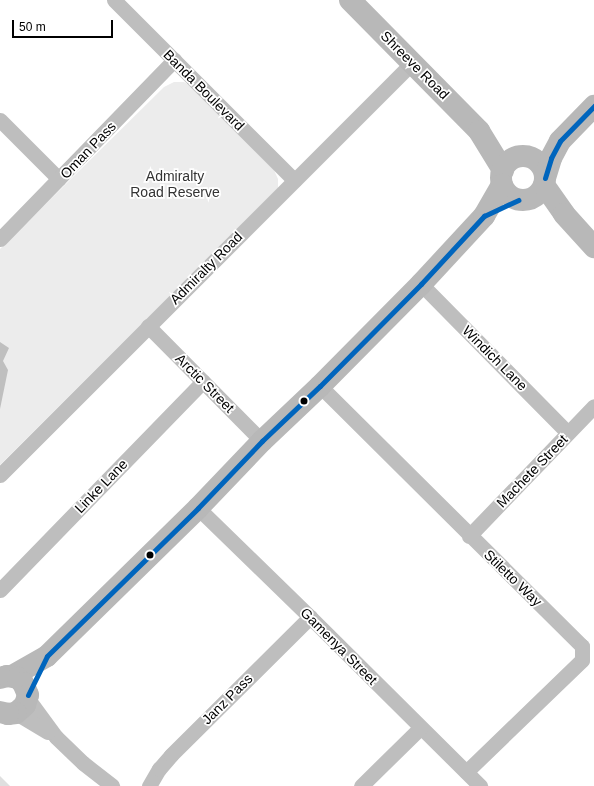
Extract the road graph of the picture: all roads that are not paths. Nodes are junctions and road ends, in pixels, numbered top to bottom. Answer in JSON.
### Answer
{"nodes":[{"id":1,"x":114,"y":0,"type":"edge"},
{"id":2,"x":350,"y":0,"type":"edge"},
{"id":3,"x":174,"y":60,"type":"junction"},
{"id":4,"x":413,"y":62,"type":"junction"},
{"id":5,"x":594,"y":106,"type":"edge"},
{"id":6,"x":0,"y":120,"type":"edge"},
{"id":7,"x":60,"y":179,"type":"junction"},
{"id":8,"x":523,"y":179,"type":"junction"},
{"id":9,"x":294,"y":180,"type":"junction"},
{"id":10,"x":0,"y":239,"type":"edge"},
{"id":11,"x":594,"y":247,"type":"edge"},
{"id":12,"x":421,"y":284,"type":"junction"},
{"id":13,"x":148,"y":326,"type":"junction"},
{"id":14,"x":203,"y":381,"type":"junction"},
{"id":15,"x":320,"y":386,"type":"junction"},
{"id":16,"x":594,"y":406,"type":"edge"},
{"id":17,"x":568,"y":433,"type":"junction"},
{"id":18,"x":262,"y":441,"type":"junction"},
{"id":19,"x":0,"y":475,"type":"edge"},
{"id":20,"x":198,"y":508,"type":"junction"},
{"id":21,"x":469,"y":536,"type":"junction"},
{"id":22,"x":0,"y":590,"type":"edge"},
{"id":23,"x":310,"y":617,"type":"junction"},
{"id":24,"x":47,"y":656,"type":"junction"},
{"id":25,"x":4,"y":677,"type":"edge"},
{"id":26,"x":13,"y":709,"type":"edge"},
{"id":27,"x":420,"y":728,"type":"junction"},
{"id":28,"x":466,"y":772,"type":"junction"},
{"id":29,"x":112,"y":786,"type":"edge"},
{"id":30,"x":149,"y":786,"type":"edge"},
{"id":31,"x":361,"y":786,"type":"edge"},
{"id":32,"x":480,"y":786,"type":"edge"}],
"edges":[{"from":1,"to":3,"type":"street","name":"Banda Boulevard"},
{"from":2,"to":4,"type":"street","name":"Shreeve Road"},
{"from":3,"to":7,"type":"street","name":"Oman Pass"},
{"from":3,"to":9,"type":"street","name":"Banda Boulevard"},
{"from":4,"to":8,"type":"street","name":"Shreeve Road"},
{"from":4,"to":9,"type":"street","name":"Admiralty Road"},
{"from":5,"to":8,"type":"street"},
{"from":6,"to":7,"type":"street"},
{"from":7,"to":10,"type":"street","name":"Oman Pass"},
{"from":8,"to":11,"type":"street","name":"Shreeve Road"},
{"from":8,"to":12,"type":"street"},
{"from":9,"to":13,"type":"street","name":"Admiralty Road"},
{"from":12,"to":15,"type":"street"},
{"from":12,"to":17,"type":"street","name":"Windich Lane"},
{"from":13,"to":14,"type":"street","name":"Arctic Street"},
{"from":13,"to":19,"type":"street","name":"Admiralty Road"},
{"from":14,"to":18,"type":"street","name":"Arctic Street"},
{"from":14,"to":22,"type":"street","name":"Linke Lane"},
{"from":15,"to":18,"type":"street"},
{"from":15,"to":21,"type":"street","name":"Stiletto Way"},
{"from":16,"to":17,"type":"street","name":"Machete Street"},
{"from":17,"to":21,"type":"street","name":"Machete Street"},
{"from":18,"to":20,"type":"street"},
{"from":20,"to":23,"type":"street","name":"Gamenya Street"},
{"from":20,"to":24,"type":"street"},
{"from":21,"to":28,"type":"street","name":"Stiletto Way"},
{"from":23,"to":27,"type":"street","name":"Gamenya Street"},
{"from":23,"to":30,"type":"street","name":"Janz Pass"},
{"from":24,"to":25,"type":"street"},
{"from":24,"to":26,"type":"street"},
{"from":25,"to":26,"type":"street"},
{"from":26,"to":29,"type":"street"},
{"from":27,"to":28,"type":"street","name":"Gamenya Street"},
{"from":27,"to":31,"type":"street"},
{"from":28,"to":32,"type":"street","name":"Gamenya Street"}]}
